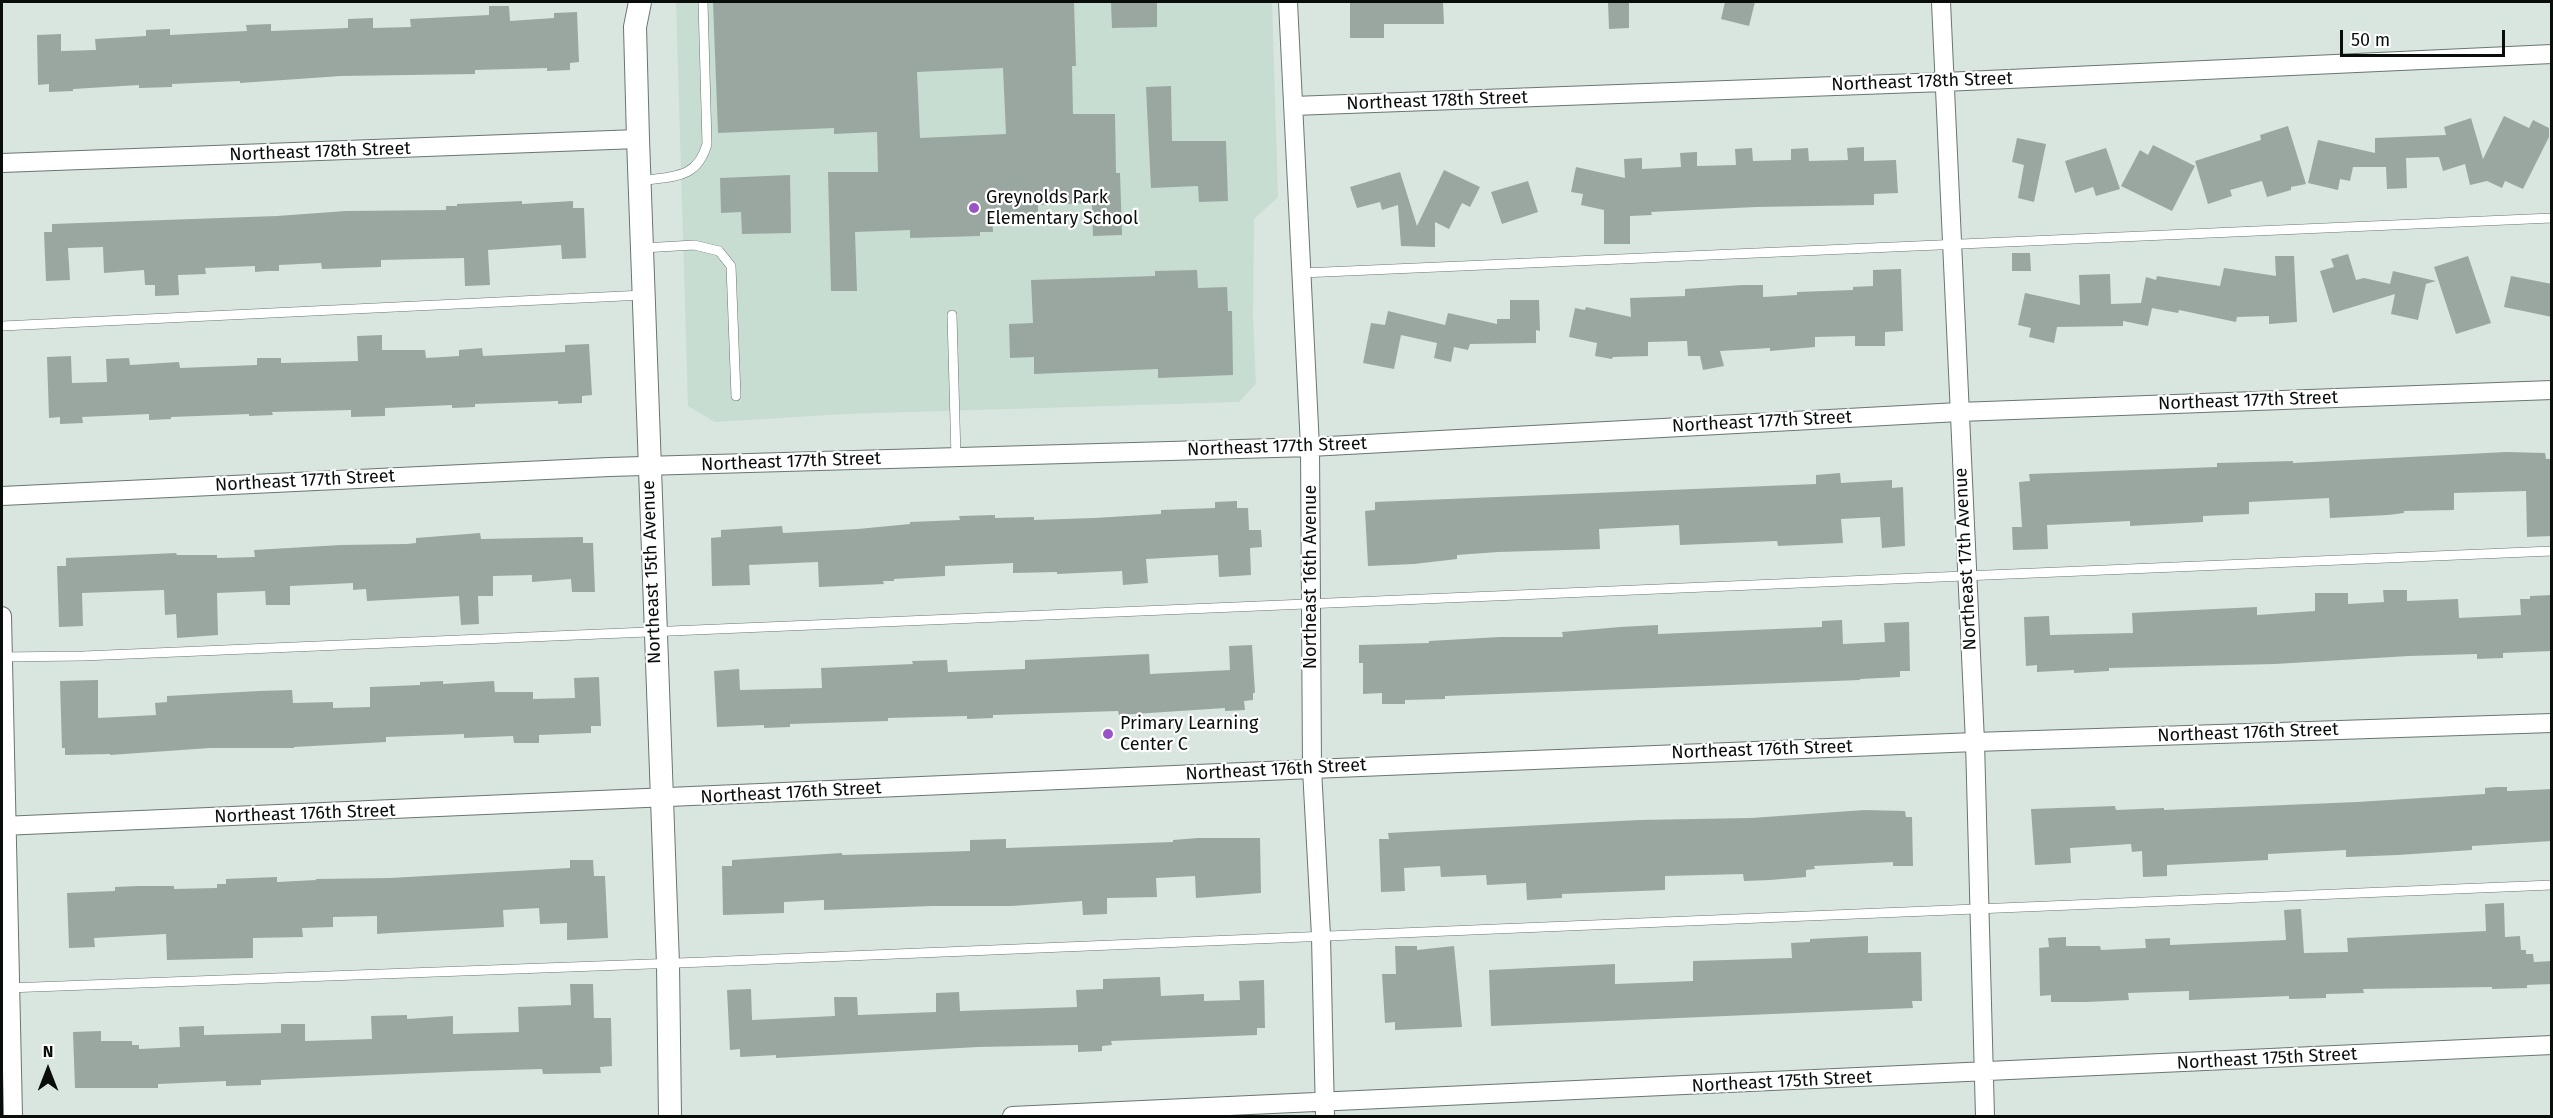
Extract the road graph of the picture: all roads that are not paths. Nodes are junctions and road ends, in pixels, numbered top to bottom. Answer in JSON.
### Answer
{"nodes":[{"id":1,"x":622,"y":2,"type":"edge"},
{"id":2,"x":640,"y":2,"type":"edge"},
{"id":3,"x":703,"y":2,"type":"edge"},
{"id":4,"x":1288,"y":2,"type":"edge"},
{"id":5,"x":1941,"y":2,"type":"edge"},
{"id":6,"x":634,"y":27,"type":"junction"},
{"id":7,"x":2552,"y":54,"type":"edge"},
{"id":8,"x":1944,"y":82,"type":"junction"},
{"id":9,"x":1293,"y":106,"type":"junction"},
{"id":10,"x":638,"y":140,"type":"junction"},
{"id":11,"x":2,"y":164,"type":"edge"},
{"id":12,"x":640,"y":181,"type":"junction"},
{"id":13,"x":2552,"y":218,"type":"edge"},
{"id":14,"x":1951,"y":243,"type":"junction"},
{"id":15,"x":642,"y":248,"type":"junction"},
{"id":16,"x":1302,"y":273,"type":"junction"},
{"id":17,"x":644,"y":295,"type":"junction"},
{"id":18,"x":952,"y":315,"type":"dead end"},
{"id":19,"x":2,"y":326,"type":"edge"},
{"id":20,"x":2552,"y":390,"type":"edge"},
{"id":21,"x":736,"y":396,"type":"dead end"},
{"id":22,"x":1959,"y":411,"type":"junction"},
{"id":23,"x":1310,"y":447,"type":"junction"},
{"id":24,"x":956,"y":457,"type":"junction"},
{"id":25,"x":648,"y":466,"type":"junction"},
{"id":26,"x":2,"y":496,"type":"edge"},
{"id":27,"x":2552,"y":550,"type":"edge"},
{"id":28,"x":1967,"y":575,"type":"junction"},
{"id":29,"x":1311,"y":605,"type":"junction"},
{"id":30,"x":2,"y":616,"type":"edge"},
{"id":31,"x":654,"y":633,"type":"junction"},
{"id":32,"x":2,"y":657,"type":"edge"},
{"id":33,"x":2552,"y":723,"type":"edge"},
{"id":34,"x":1975,"y":742,"type":"junction"},
{"id":35,"x":1312,"y":769,"type":"junction"},
{"id":36,"x":660,"y":799,"type":"junction"},
{"id":37,"x":5,"y":826,"type":"edge"},
{"id":38,"x":2552,"y":885,"type":"edge"},
{"id":39,"x":1979,"y":909,"type":"junction"},
{"id":40,"x":1321,"y":936,"type":"junction"},
{"id":41,"x":668,"y":964,"type":"junction"},
{"id":42,"x":6,"y":988,"type":"edge"},
{"id":43,"x":2552,"y":1045,"type":"edge"},
{"id":44,"x":1983,"y":1073,"type":"junction"},
{"id":45,"x":1325,"y":1110,"type":"edge"},
{"id":46,"x":13,"y":1116,"type":"edge"},
{"id":47,"x":670,"y":1116,"type":"edge"},
{"id":48,"x":1012,"y":1116,"type":"edge"},
{"id":49,"x":1985,"y":1116,"type":"edge"}],
"edges":[{"from":1,"to":6,"type":"street","name":"Northeast 15th Avenue"},
{"from":2,"to":6,"type":"street","name":"Northeast 15th Avenue"},
{"from":3,"to":12,"type":"lane"},
{"from":4,"to":9,"type":"street","name":"Northeast 16th Avenue"},
{"from":5,"to":8,"type":"street","name":"Northeast 17th Avenue"},
{"from":6,"to":10,"type":"street","name":"Northeast 15th Avenue"},
{"from":7,"to":8,"type":"street","name":"Northeast 178th Street"},
{"from":8,"to":9,"type":"street","name":"Northeast 178th Street"},
{"from":8,"to":14,"type":"street","name":"Northeast 17th Avenue"},
{"from":9,"to":16,"type":"street","name":"Northeast 16th Avenue"},
{"from":10,"to":11,"type":"street","name":"Northeast 178th Street"},
{"from":10,"to":12,"type":"street","name":"Northeast 15th Avenue"},
{"from":12,"to":15,"type":"street","name":"Northeast 15th Avenue"},
{"from":13,"to":14,"type":"lane"},
{"from":14,"to":16,"type":"lane"},
{"from":14,"to":22,"type":"street","name":"Northeast 17th Avenue"},
{"from":15,"to":17,"type":"street","name":"Northeast 15th Avenue"},
{"from":15,"to":21,"type":"lane"},
{"from":16,"to":23,"type":"street","name":"Northeast 16th Avenue"},
{"from":17,"to":19,"type":"lane"},
{"from":17,"to":25,"type":"street","name":"Northeast 15th Avenue"},
{"from":18,"to":24,"type":"lane"},
{"from":20,"to":22,"type":"street","name":"Northeast 177th Street"},
{"from":22,"to":23,"type":"street","name":"Northeast 177th Street"},
{"from":22,"to":28,"type":"street","name":"Northeast 17th Avenue"},
{"from":23,"to":24,"type":"street","name":"Northeast 177th Street"},
{"from":23,"to":29,"type":"street","name":"Northeast 16th Avenue"},
{"from":24,"to":25,"type":"street","name":"Northeast 177th Street"},
{"from":25,"to":26,"type":"street","name":"Northeast 177th Street"},
{"from":25,"to":31,"type":"street","name":"Northeast 15th Avenue"},
{"from":27,"to":28,"type":"lane"},
{"from":28,"to":29,"type":"lane"},
{"from":28,"to":34,"type":"street","name":"Northeast 17th Avenue"},
{"from":29,"to":31,"type":"lane"},
{"from":29,"to":35,"type":"street","name":"Northeast 16th Avenue"},
{"from":30,"to":32,"type":"street"},
{"from":31,"to":32,"type":"lane"},
{"from":31,"to":36,"type":"street","name":"Northeast 15th Avenue"},
{"from":32,"to":37,"type":"street"},
{"from":33,"to":34,"type":"street","name":"Northeast 176th Street"},
{"from":34,"to":35,"type":"street","name":"Northeast 176th Street"},
{"from":34,"to":39,"type":"street","name":"Northeast 17th Avenue"},
{"from":35,"to":36,"type":"street","name":"Northeast 176th Street"},
{"from":35,"to":40,"type":"street","name":"Northeast 16th Avenue"},
{"from":36,"to":37,"type":"street","name":"Northeast 176th Street"},
{"from":36,"to":41,"type":"street","name":"Northeast 15th Avenue"},
{"from":37,"to":42,"type":"street"},
{"from":38,"to":39,"type":"lane"},
{"from":39,"to":40,"type":"lane"},
{"from":39,"to":44,"type":"street","name":"Northeast 17th Avenue"},
{"from":40,"to":41,"type":"lane"},
{"from":40,"to":45,"type":"street","name":"Northeast 16th Avenue"},
{"from":41,"to":42,"type":"lane"},
{"from":41,"to":47,"type":"street","name":"Northeast 15th Avenue"},
{"from":42,"to":46,"type":"street"},
{"from":43,"to":44,"type":"street","name":"Northeast 175th Street"},
{"from":44,"to":45,"type":"street","name":"Northeast 175th Street"},
{"from":44,"to":49,"type":"street","name":"Northeast 17th Avenue"},
{"from":45,"to":48,"type":"street","name":"Northeast 175th Street"}]}
